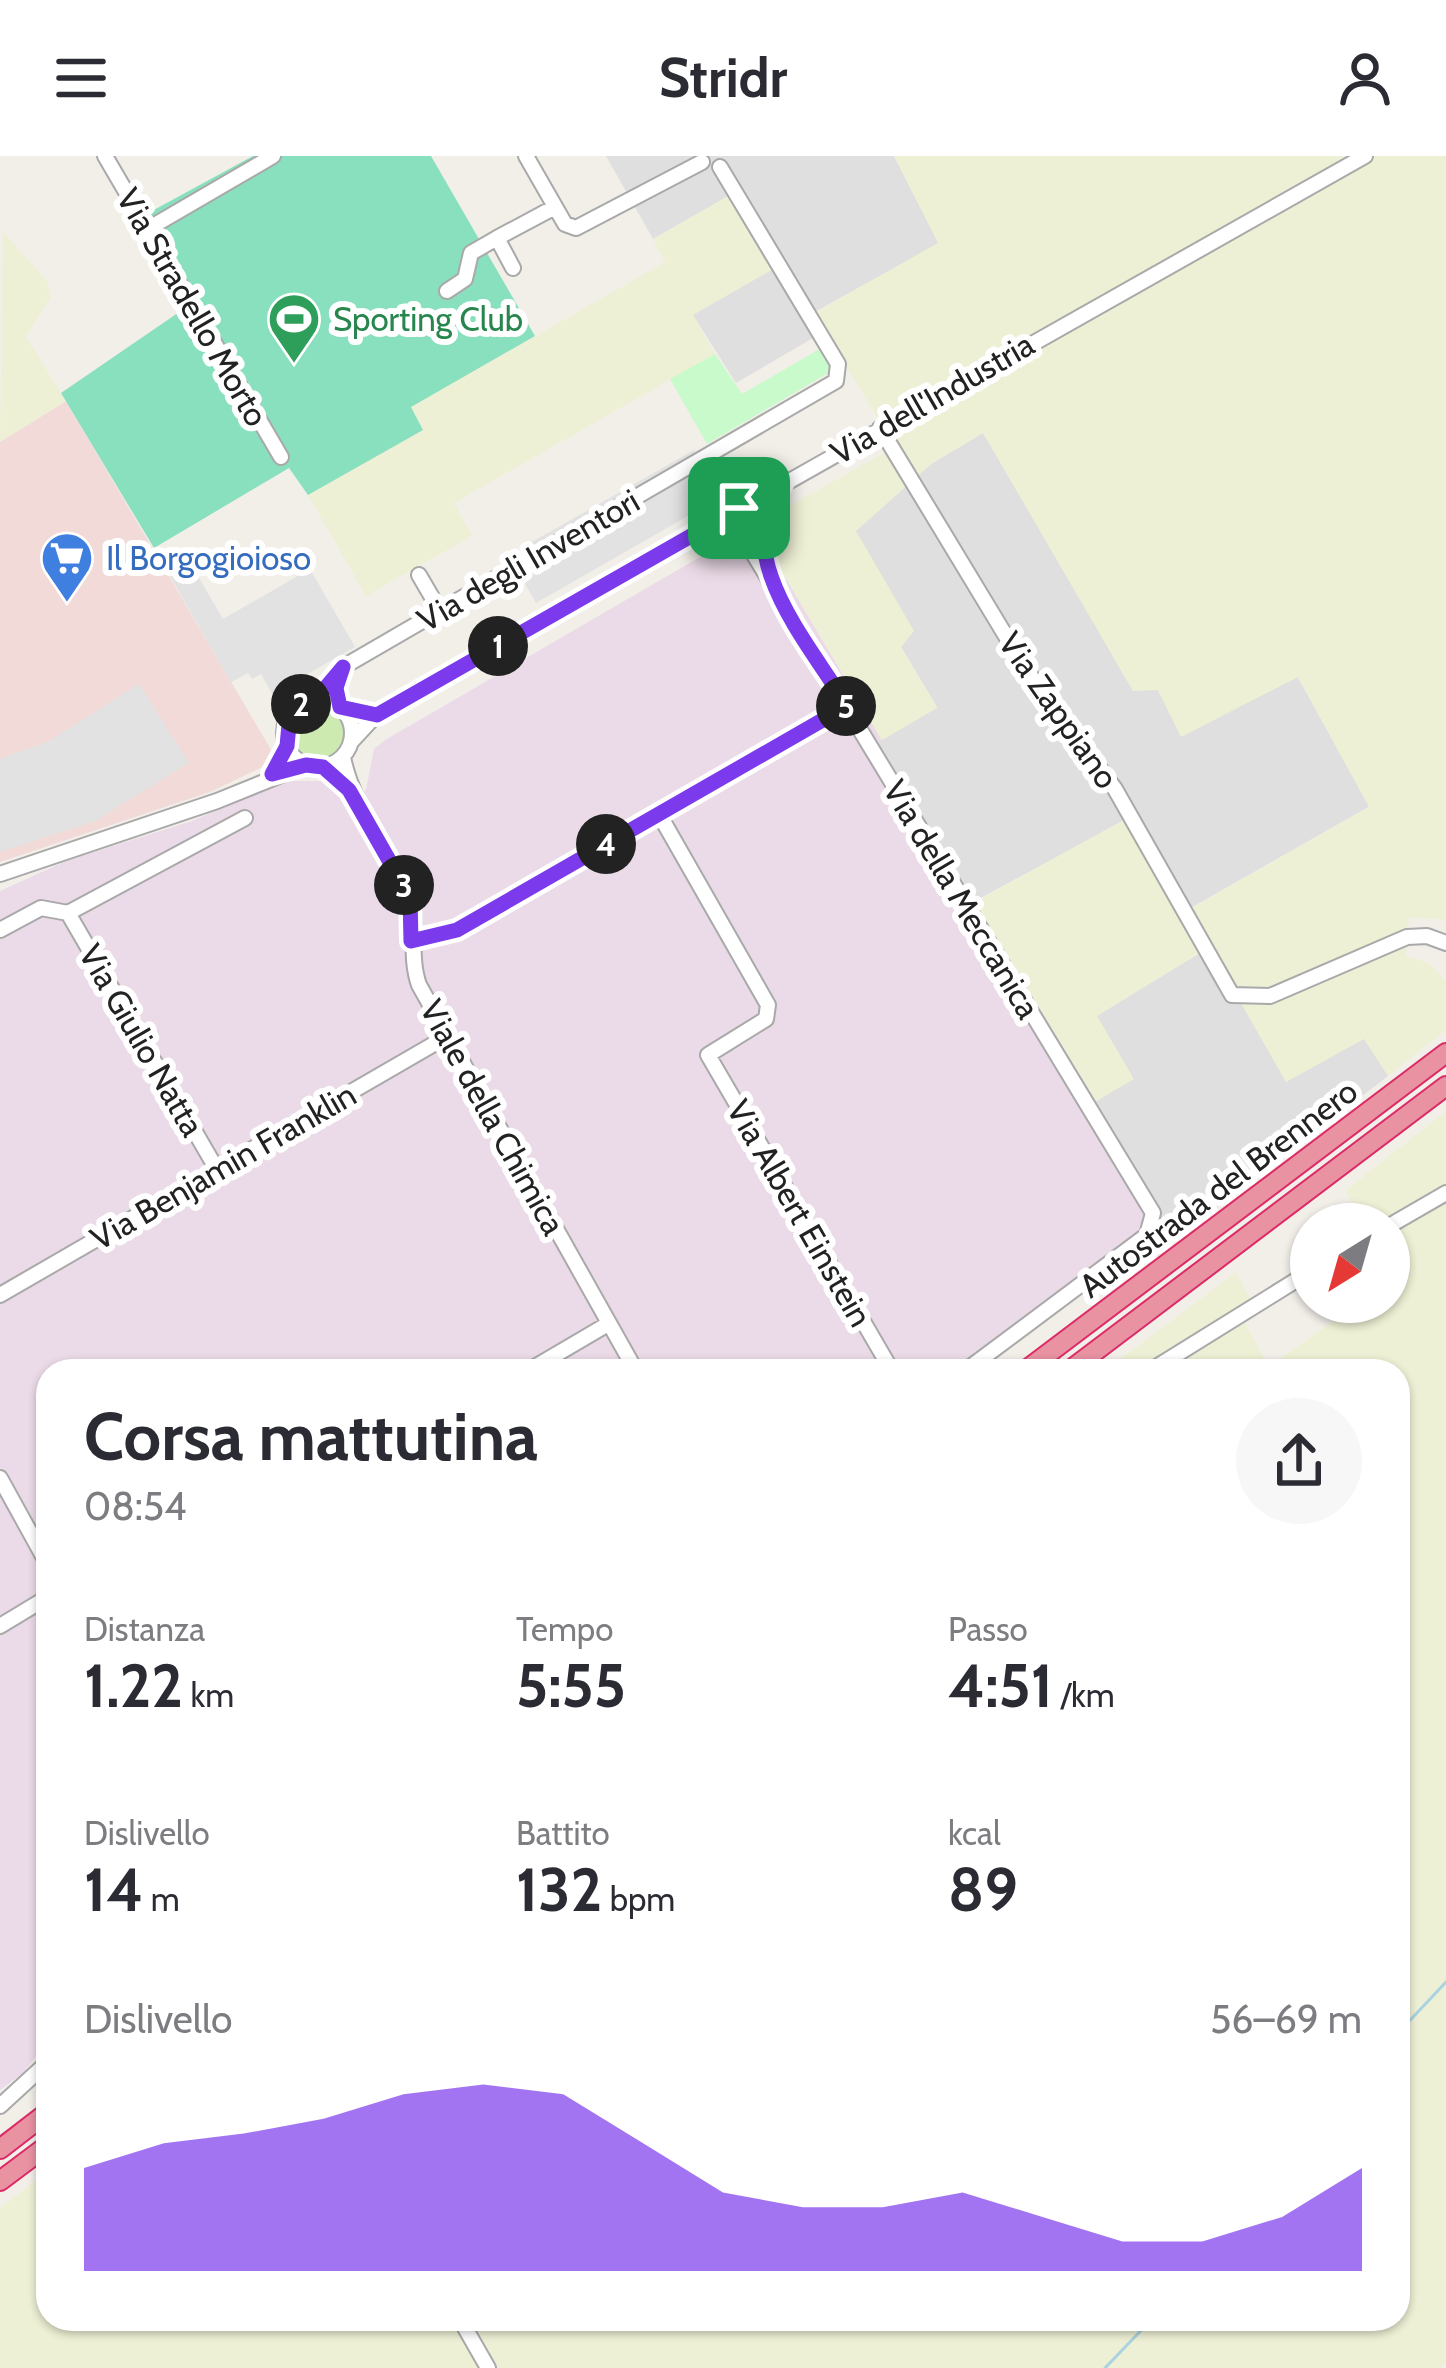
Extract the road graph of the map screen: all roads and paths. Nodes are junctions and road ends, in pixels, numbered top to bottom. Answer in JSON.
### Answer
{"nodes":[{"id":1,"x":105,"y":156,"type":"edge"},
{"id":2,"x":273,"y":156,"type":"edge"},
{"id":3,"x":526,"y":156,"type":"edge"},
{"id":4,"x":1365,"y":156,"type":"edge"},
{"id":5,"x":701,"y":159,"type":"edge"},
{"id":6,"x":723,"y":162,"type":"edge"},
{"id":7,"x":555,"y":207,"type":"junction"},
{"id":8,"x":146,"y":230,"type":"junction"},
{"id":9,"x":497,"y":238,"type":"junction"},
{"id":10,"x":513,"y":268,"type":"dead end"},
{"id":11,"x":447,"y":291,"type":"dead end"},
{"id":12,"x":880,"y":428,"type":"junction"},
{"id":13,"x":281,"y":457,"type":"dead end"},
{"id":14,"x":782,"y":484,"type":"junction"},
{"id":15,"x":739,"y":508,"type":"junction"},
{"id":16,"x":760,"y":530,"type":"junction"},
{"id":17,"x":688,"y":538,"type":"junction"},
{"id":18,"x":766,"y":569,"type":"junction"},
{"id":19,"x":419,"y":575,"type":"dead end"},
{"id":20,"x":440,"y":611,"type":"junction"},
{"id":21,"x":343,"y":667,"type":"junction"},
{"id":22,"x":316,"y":699,"type":"junction"},
{"id":23,"x":847,"y":706,"type":"junction"},
{"id":24,"x":342,"y":709,"type":"junction"},
{"id":25,"x":377,"y":715,"type":"junction"},
{"id":26,"x":351,"y":742,"type":"junction"},
{"id":27,"x":287,"y":746,"type":"junction"},
{"id":28,"x":343,"y":757,"type":"junction"},
{"id":29,"x":306,"y":765,"type":"junction"},
{"id":30,"x":323,"y":767,"type":"junction"},
{"id":31,"x":272,"y":774,"type":"junction"},
{"id":32,"x":349,"y":790,"type":"junction"},
{"id":33,"x":659,"y":814,"type":"junction"},
{"id":34,"x":245,"y":818,"type":"dead end"},
{"id":35,"x":0,"y":874,"type":"edge"},
{"id":36,"x":68,"y":914,"type":"junction"},
{"id":37,"x":0,"y":930,"type":"edge"},
{"id":38,"x":411,"y":941,"type":"junction"},
{"id":39,"x":1446,"y":943,"type":"edge"},
{"id":40,"x":446,"y":1037,"type":"junction"},
{"id":41,"x":1446,"y":1053,"type":"edge"},
{"id":42,"x":1446,"y":1085,"type":"edge"},
{"id":43,"x":216,"y":1168,"type":"junction"},
{"id":44,"x":1446,"y":1193,"type":"edge"},
{"id":45,"x":1410,"y":1214,"type":"edge"},
{"id":46,"x":1290,"y":1284,"type":"edge"},
{"id":47,"x":0,"y":1295,"type":"edge"},
{"id":48,"x":608,"y":1324,"type":"junction"},
{"id":49,"x":548,"y":1359,"type":"edge"},
{"id":50,"x":629,"y":1359,"type":"edge"},
{"id":51,"x":885,"y":1359,"type":"edge"},
{"id":52,"x":980,"y":1359,"type":"edge"},
{"id":53,"x":1041,"y":1359,"type":"edge"},
{"id":54,"x":1085,"y":1359,"type":"edge"},
{"id":55,"x":1169,"y":1359,"type":"edge"},
{"id":56,"x":0,"y":1478,"type":"edge"},
{"id":57,"x":36,"y":1543,"type":"edge"},
{"id":58,"x":36,"y":1605,"type":"edge"},
{"id":59,"x":0,"y":1626,"type":"edge"},
{"id":60,"x":36,"y":2073,"type":"edge"},
{"id":61,"x":0,"y":2106,"type":"edge"},
{"id":62,"x":36,"y":2121,"type":"edge"},
{"id":63,"x":0,"y":2149,"type":"edge"},
{"id":64,"x":36,"y":2154,"type":"edge"},
{"id":65,"x":0,"y":2182,"type":"edge"},
{"id":66,"x":467,"y":2331,"type":"edge"},
{"id":67,"x":488,"y":2368,"type":"edge"}],
"edges":[{"from":1,"to":8,"type":"street","name":"Via Stradello Morto"},
{"from":2,"to":8,"type":"street"},
{"from":3,"to":7,"type":"street"},
{"from":4,"to":12,"type":"street","name":"Via dell'Industria"},
{"from":5,"to":6,"type":"street"},
{"from":5,"to":7,"type":"street"},
{"from":6,"to":20,"type":"street","name":"Via degli Inventori"},
{"from":7,"to":9,"type":"street"},
{"from":8,"to":13,"type":"street","name":"Via Stradello Morto"},
{"from":9,"to":10,"type":"street"},
{"from":9,"to":11,"type":"street"},
{"from":12,"to":14,"type":"street","name":"Via dell'Industria"},
{"from":12,"to":39,"type":"street","name":"Via Zappiano"},
{"from":14,"to":15,"type":"street","name":"Via dell'Industria"},
{"from":14,"to":16,"type":"street"},
{"from":15,"to":16,"type":"street"},
{"from":15,"to":17,"type":"street","name":"Via dell'Industria"},
{"from":15,"to":18,"type":"street","name":"Via della Meccanica"},
{"from":16,"to":18,"type":"street","name":"Via della Meccanica"},
{"from":17,"to":18,"type":"street","name":"Via della Meccanica"},
{"from":17,"to":25,"type":"street","name":"Via dell'Industria"},
{"from":18,"to":23,"type":"street","name":"Via della Meccanica"},
{"from":19,"to":20,"type":"street"},
{"from":20,"to":21,"type":"street","name":"Via degli Inventori"},
{"from":21,"to":22,"type":"street","name":"Via degli Inventori"},
{"from":21,"to":24,"type":"street"},
{"from":22,"to":24,"type":"street"},
{"from":22,"to":27,"type":"street"},
{"from":23,"to":33,"type":"street"},
{"from":23,"to":52,"type":"street","name":"Via della Meccanica"},
{"from":24,"to":25,"type":"street"},
{"from":24,"to":26,"type":"street"},
{"from":25,"to":26,"type":"street","name":"Via dell'Industria"},
{"from":26,"to":28,"type":"street"},
{"from":27,"to":29,"type":"street"},
{"from":27,"to":31,"type":"street"},
{"from":28,"to":30,"type":"street"},
{"from":28,"to":32,"type":"street","name":"Viale della Chimica"},
{"from":29,"to":30,"type":"street"},
{"from":29,"to":31,"type":"street"},
{"from":30,"to":32,"type":"street","name":"Viale della Chimica"},
{"from":31,"to":35,"type":"street"},
{"from":32,"to":38,"type":"street","name":"Viale della Chimica"},
{"from":33,"to":38,"type":"street"},
{"from":33,"to":51,"type":"street","name":"Via Albert Einstein"},
{"from":34,"to":36,"type":"street"},
{"from":36,"to":37,"type":"street"},
{"from":36,"to":43,"type":"street","name":"Via Giulio Natta"},
{"from":38,"to":40,"type":"street","name":"Viale della Chimica"},
{"from":40,"to":43,"type":"street","name":"Via Benjamin Franklin"},
{"from":40,"to":48,"type":"street","name":"Viale della Chimica"},
{"from":41,"to":53,"type":"highway","name":"Autostrada del Brennero"},
{"from":42,"to":54,"type":"highway","name":"Autostrada del Brennero"},
{"from":43,"to":47,"type":"street","name":"Via Benjamin Franklin"},
{"from":44,"to":45,"type":"street"},
{"from":46,"to":55,"type":"street"},
{"from":48,"to":49,"type":"street"},
{"from":48,"to":50,"type":"street","name":"Viale della Chimica"},
{"from":56,"to":57,"type":"street"},
{"from":58,"to":59,"type":"street"},
{"from":60,"to":61,"type":"street"},
{"from":62,"to":63,"type":"highway"},
{"from":64,"to":65,"type":"highway"},
{"from":66,"to":67,"type":"street"}]}
